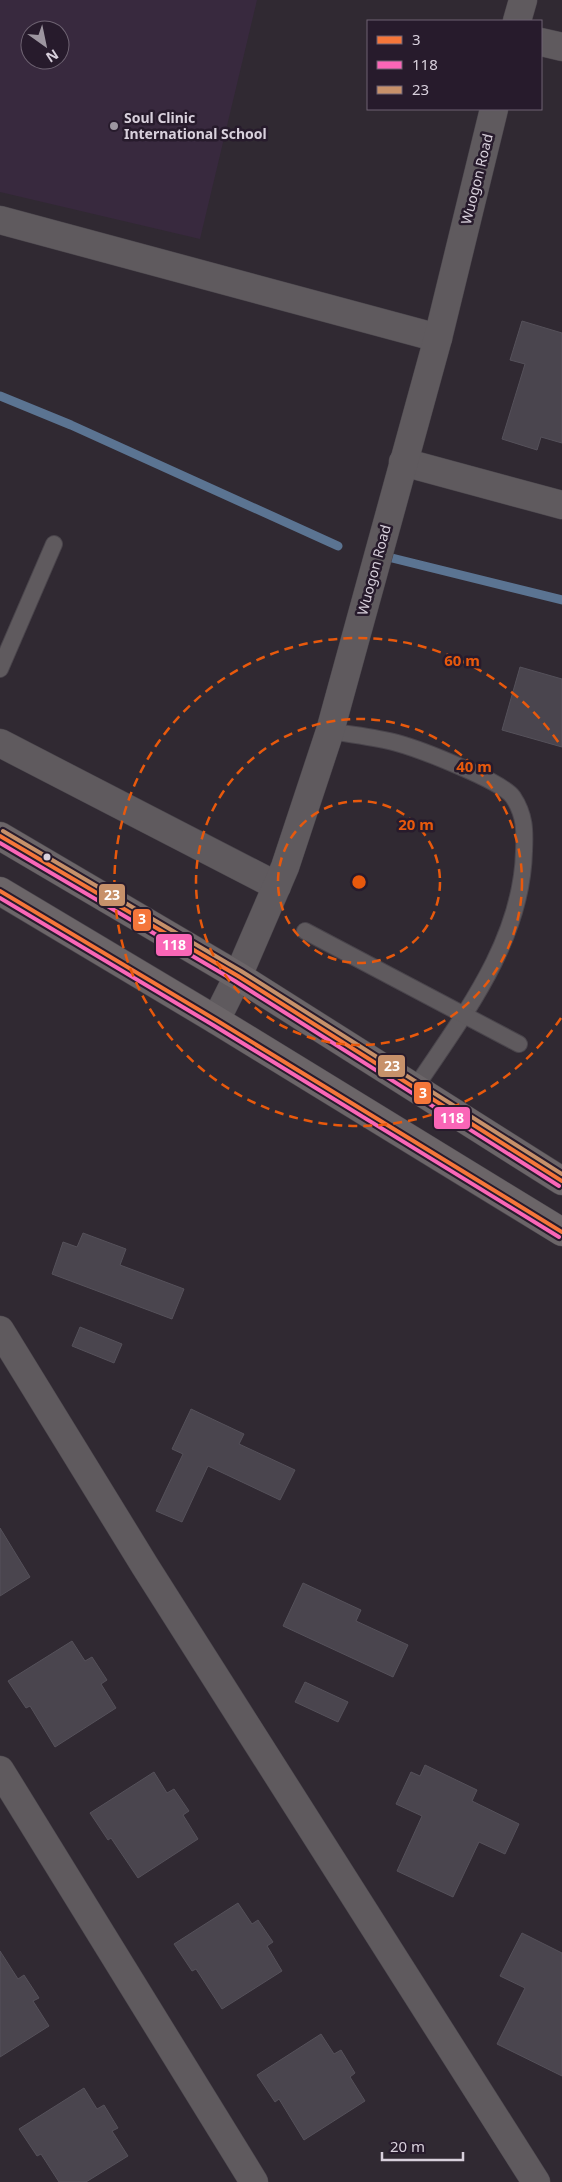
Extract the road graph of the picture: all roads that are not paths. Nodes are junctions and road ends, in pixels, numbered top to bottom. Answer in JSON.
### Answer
{"nodes":[{"id":1,"x":523,"y":0,"type":"edge"},
{"id":2,"x":517,"y":20,"type":"edge"},
{"id":3,"x":542,"y":42,"type":"edge"},
{"id":4,"x":562,"y":48,"type":"edge"},
{"id":5,"x":494,"y":110,"type":"edge"},
{"id":6,"x":0,"y":220,"type":"edge"},
{"id":7,"x":438,"y":338,"type":"junction"},
{"id":8,"x":403,"y":462,"type":"junction"},
{"id":9,"x":562,"y":505,"type":"edge"},
{"id":10,"x":54,"y":544,"type":"dead end"},
{"id":11,"x":0,"y":669,"type":"edge"},
{"id":12,"x":330,"y":731,"type":"junction"},
{"id":13,"x":0,"y":743,"type":"edge"},
{"id":14,"x":0,"y":836,"type":"edge"},
{"id":15,"x":277,"y":886,"type":"junction"},
{"id":16,"x":0,"y":891,"type":"edge"},
{"id":17,"x":305,"y":931,"type":"dead end"},
{"id":18,"x":238,"y":976,"type":"junction"},
{"id":19,"x":464,"y":1016,"type":"junction"},
{"id":20,"x":216,"y":1020,"type":"junction"},
{"id":21,"x":519,"y":1044,"type":"dead end"},
{"id":22,"x":415,"y":1088,"type":"junction"},
{"id":23,"x":562,"y":1181,"type":"edge"},
{"id":24,"x":562,"y":1232,"type":"edge"},
{"id":25,"x":0,"y":1330,"type":"edge"},
{"id":26,"x":0,"y":1770,"type":"edge"},
{"id":27,"x":254,"y":2182,"type":"edge"},
{"id":28,"x":536,"y":2182,"type":"edge"}],
"edges":[{"from":1,"to":2,"type":"street"},
{"from":3,"to":4,"type":"street"},
{"from":5,"to":7,"type":"street","name":"Wuogon Road"},
{"from":6,"to":7,"type":"street"},
{"from":7,"to":8,"type":"street","name":"Wuogon Road"},
{"from":8,"to":9,"type":"street"},
{"from":8,"to":12,"type":"street","name":"Wuogon Road"},
{"from":10,"to":11,"type":"lane"},
{"from":12,"to":15,"type":"street","name":"Wuogon Road"},
{"from":12,"to":19,"type":"lane"},
{"from":13,"to":15,"type":"street"},
{"from":14,"to":18,"type":"main road"},
{"from":15,"to":18,"type":"street","name":"Wuogon Road"},
{"from":16,"to":20,"type":"main road"},
{"from":17,"to":19,"type":"lane"},
{"from":18,"to":20,"type":"street","name":"Wuogon Road"},
{"from":18,"to":22,"type":"main road"},
{"from":19,"to":21,"type":"lane"},
{"from":19,"to":22,"type":"lane"},
{"from":20,"to":24,"type":"main road"},
{"from":22,"to":23,"type":"main road"},
{"from":25,"to":28,"type":"street"},
{"from":26,"to":27,"type":"street"}]}
